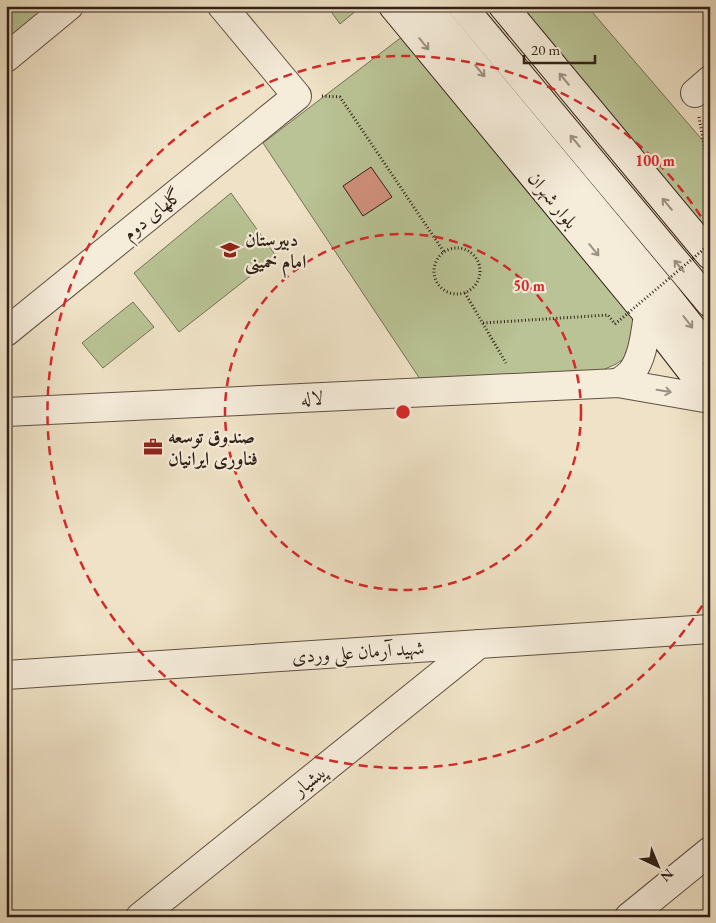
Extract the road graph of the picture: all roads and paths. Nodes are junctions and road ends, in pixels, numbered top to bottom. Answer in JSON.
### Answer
{"nodes":[{"id":1,"x":69,"y":6,"type":"edge"},
{"id":2,"x":222,"y":6,"type":"edge"},
{"id":3,"x":393,"y":6,"type":"edge"},
{"id":4,"x":426,"y":6,"type":"edge"},
{"id":5,"x":462,"y":6,"type":"edge"},
{"id":6,"x":503,"y":6,"type":"edge"},
{"id":7,"x":6,"y":58,"type":"edge"},
{"id":8,"x":702,"y":86,"type":"edge"},
{"id":9,"x":340,"y":96,"type":"dead end"},
{"id":10,"x":710,"y":178,"type":"edge"},
{"id":11,"x":710,"y":244,"type":"edge"},
{"id":12,"x":444,"y":252,"type":"junction"},
{"id":13,"x":710,"y":255,"type":"edge"},
{"id":14,"x":465,"y":293,"type":"junction"},
{"id":15,"x":710,"y":303,"type":"edge"},
{"id":16,"x":648,"y":316,"type":"junction"},
{"id":17,"x":483,"y":323,"type":"junction"},
{"id":18,"x":6,"y":331,"type":"edge"},
{"id":19,"x":710,"y":351,"type":"edge"},
{"id":20,"x":618,"y":383,"type":"junction"},
{"id":21,"x":520,"y":388,"type":"junction"},
{"id":22,"x":710,"y":394,"type":"edge"},
{"id":23,"x":710,"y":399,"type":"edge"},
{"id":24,"x":6,"y":412,"type":"edge"},
{"id":25,"x":710,"y":628,"type":"edge"},
{"id":26,"x":479,"y":644,"type":"junction"},
{"id":27,"x":6,"y":675,"type":"edge"},
{"id":28,"x":710,"y":851,"type":"edge"},
{"id":29,"x":140,"y":917,"type":"edge"},
{"id":30,"x":629,"y":917,"type":"edge"}],
"edges":[{"from":1,"to":7,"type":"street"},
{"from":2,"to":18,"type":"street","name":"گلهای دوم"},
{"from":3,"to":16,"type":"street","name":"بلوار شهران","one_way":true},
{"from":4,"to":19,"type":"street","name":"بلوار شهران","one_way":true},
{"from":15,"to":5,"type":"street","one_way":true},
{"from":13,"to":6,"type":"street","one_way":true},
{"from":8,"to":10,"type":"path"},
{"from":9,"to":12,"type":"path"},
{"from":11,"to":17,"type":"path","bridge":true},
{"from":12,"to":14,"type":"path"},
{"from":12,"to":14,"type":"path"},
{"from":14,"to":17,"type":"path"},
{"from":16,"to":20,"type":"street"},
{"from":16,"to":22,"type":"street","name":"بلوار شهران"},
{"from":17,"to":21,"type":"path"},
{"from":20,"to":21,"type":"street","name":"لاله"},
{"from":20,"to":23,"type":"street","name":"لاله","one_way":true},
{"from":21,"to":24,"type":"street","name":"لاله"},
{"from":25,"to":26,"type":"street","name":"شهید آرمان علی وردی"},
{"from":26,"to":27,"type":"street","name":"شهید آرمان علی وردی"},
{"from":26,"to":29,"type":"street","name":"پیشیار"},
{"from":28,"to":30,"type":"street"}]}
